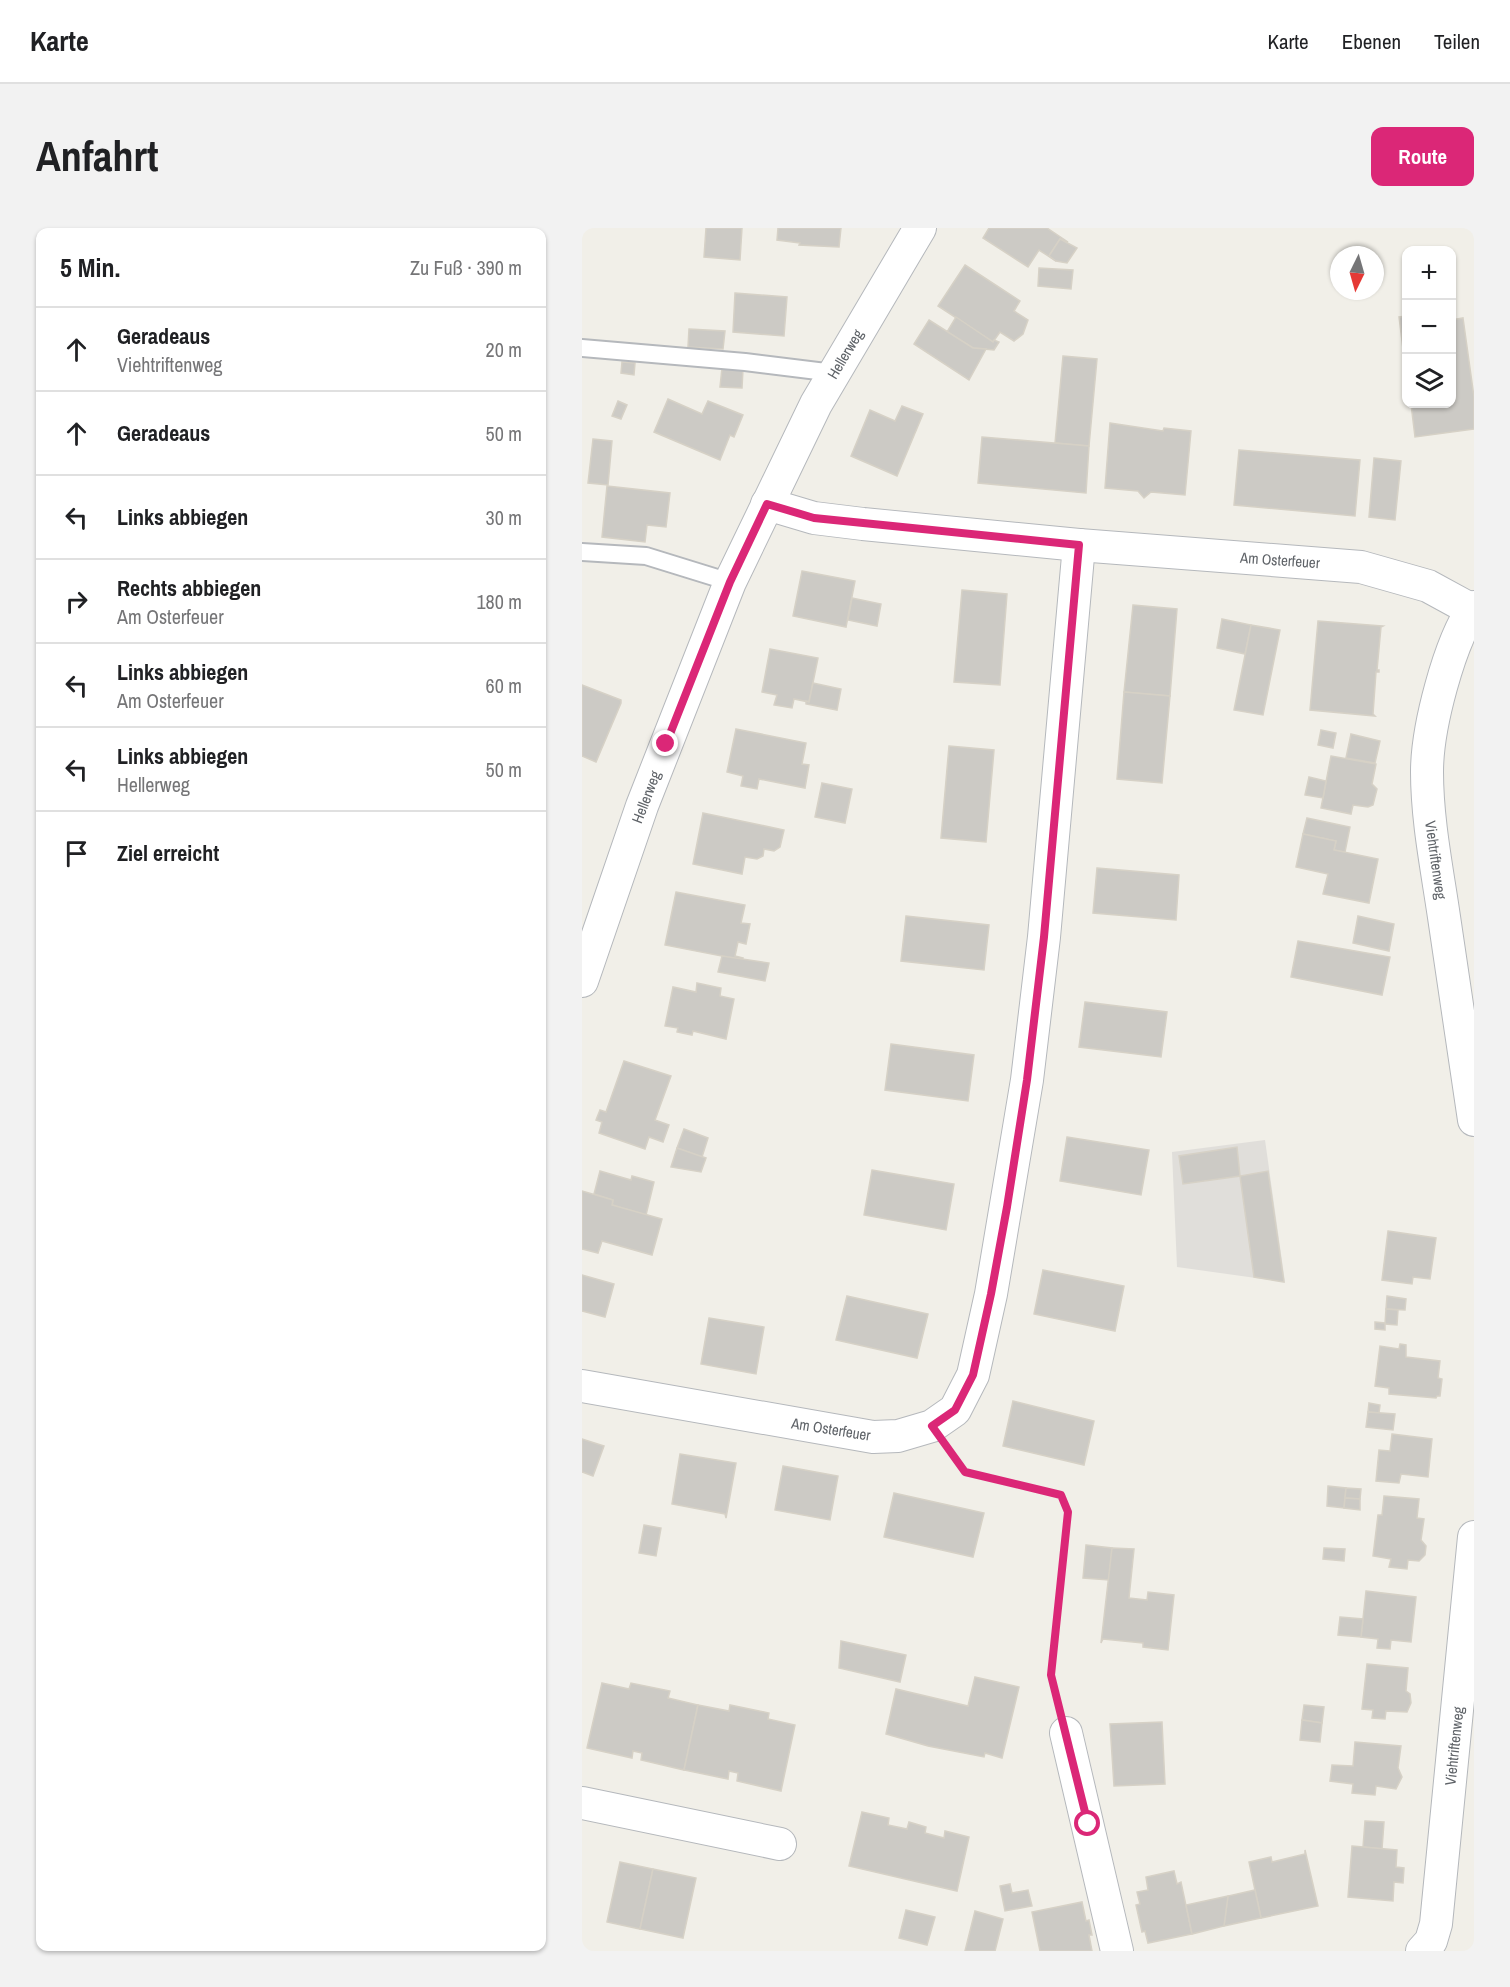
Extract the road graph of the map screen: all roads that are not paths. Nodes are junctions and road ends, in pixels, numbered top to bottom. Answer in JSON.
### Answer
{"nodes":[{"id":1,"x":920,"y":228,"type":"edge"},
{"id":2,"x":582,"y":348,"type":"edge"},
{"id":3,"x":834,"y":374,"type":"junction"},
{"id":4,"x":767,"y":504,"type":"junction"},
{"id":5,"x":1079,"y":545,"type":"junction"},
{"id":6,"x":582,"y":552,"type":"edge"},
{"id":7,"x":730,"y":582,"type":"junction"},
{"id":8,"x":1473,"y":608,"type":"edge"},
{"id":9,"x":582,"y":981,"type":"edge"},
{"id":10,"x":1474,"y":1120,"type":"edge"},
{"id":11,"x":582,"y":1386,"type":"edge"},
{"id":12,"x":1474,"y":1548,"type":"edge"},
{"id":13,"x":1066,"y":1733,"type":"road end"},
{"id":14,"x":582,"y":1803,"type":"edge"},
{"id":15,"x":780,"y":1844,"type":"dead end"},
{"id":16,"x":1117,"y":1951,"type":"edge"},
{"id":17,"x":1422,"y":1951,"type":"edge"}],
"edges":[{"from":1,"to":3,"type":"street","name":"Hellerweg"},
{"from":2,"to":3,"type":"lane"},
{"from":3,"to":4,"type":"street","name":"Hellerweg"},
{"from":4,"to":5,"type":"street","name":"Am Osterfeuer"},
{"from":4,"to":7,"type":"street","name":"Hellerweg"},
{"from":5,"to":8,"type":"street","name":"Am Osterfeuer"},
{"from":5,"to":11,"type":"street","name":"Am Osterfeuer"},
{"from":6,"to":7,"type":"lane"},
{"from":7,"to":9,"type":"street","name":"Hellerweg"},
{"from":8,"to":10,"type":"street","name":"Viehtriftenweg"},
{"from":12,"to":17,"type":"street","name":"Viehtriftenweg"},
{"from":13,"to":16,"type":"street"},
{"from":14,"to":15,"type":"street"}]}
